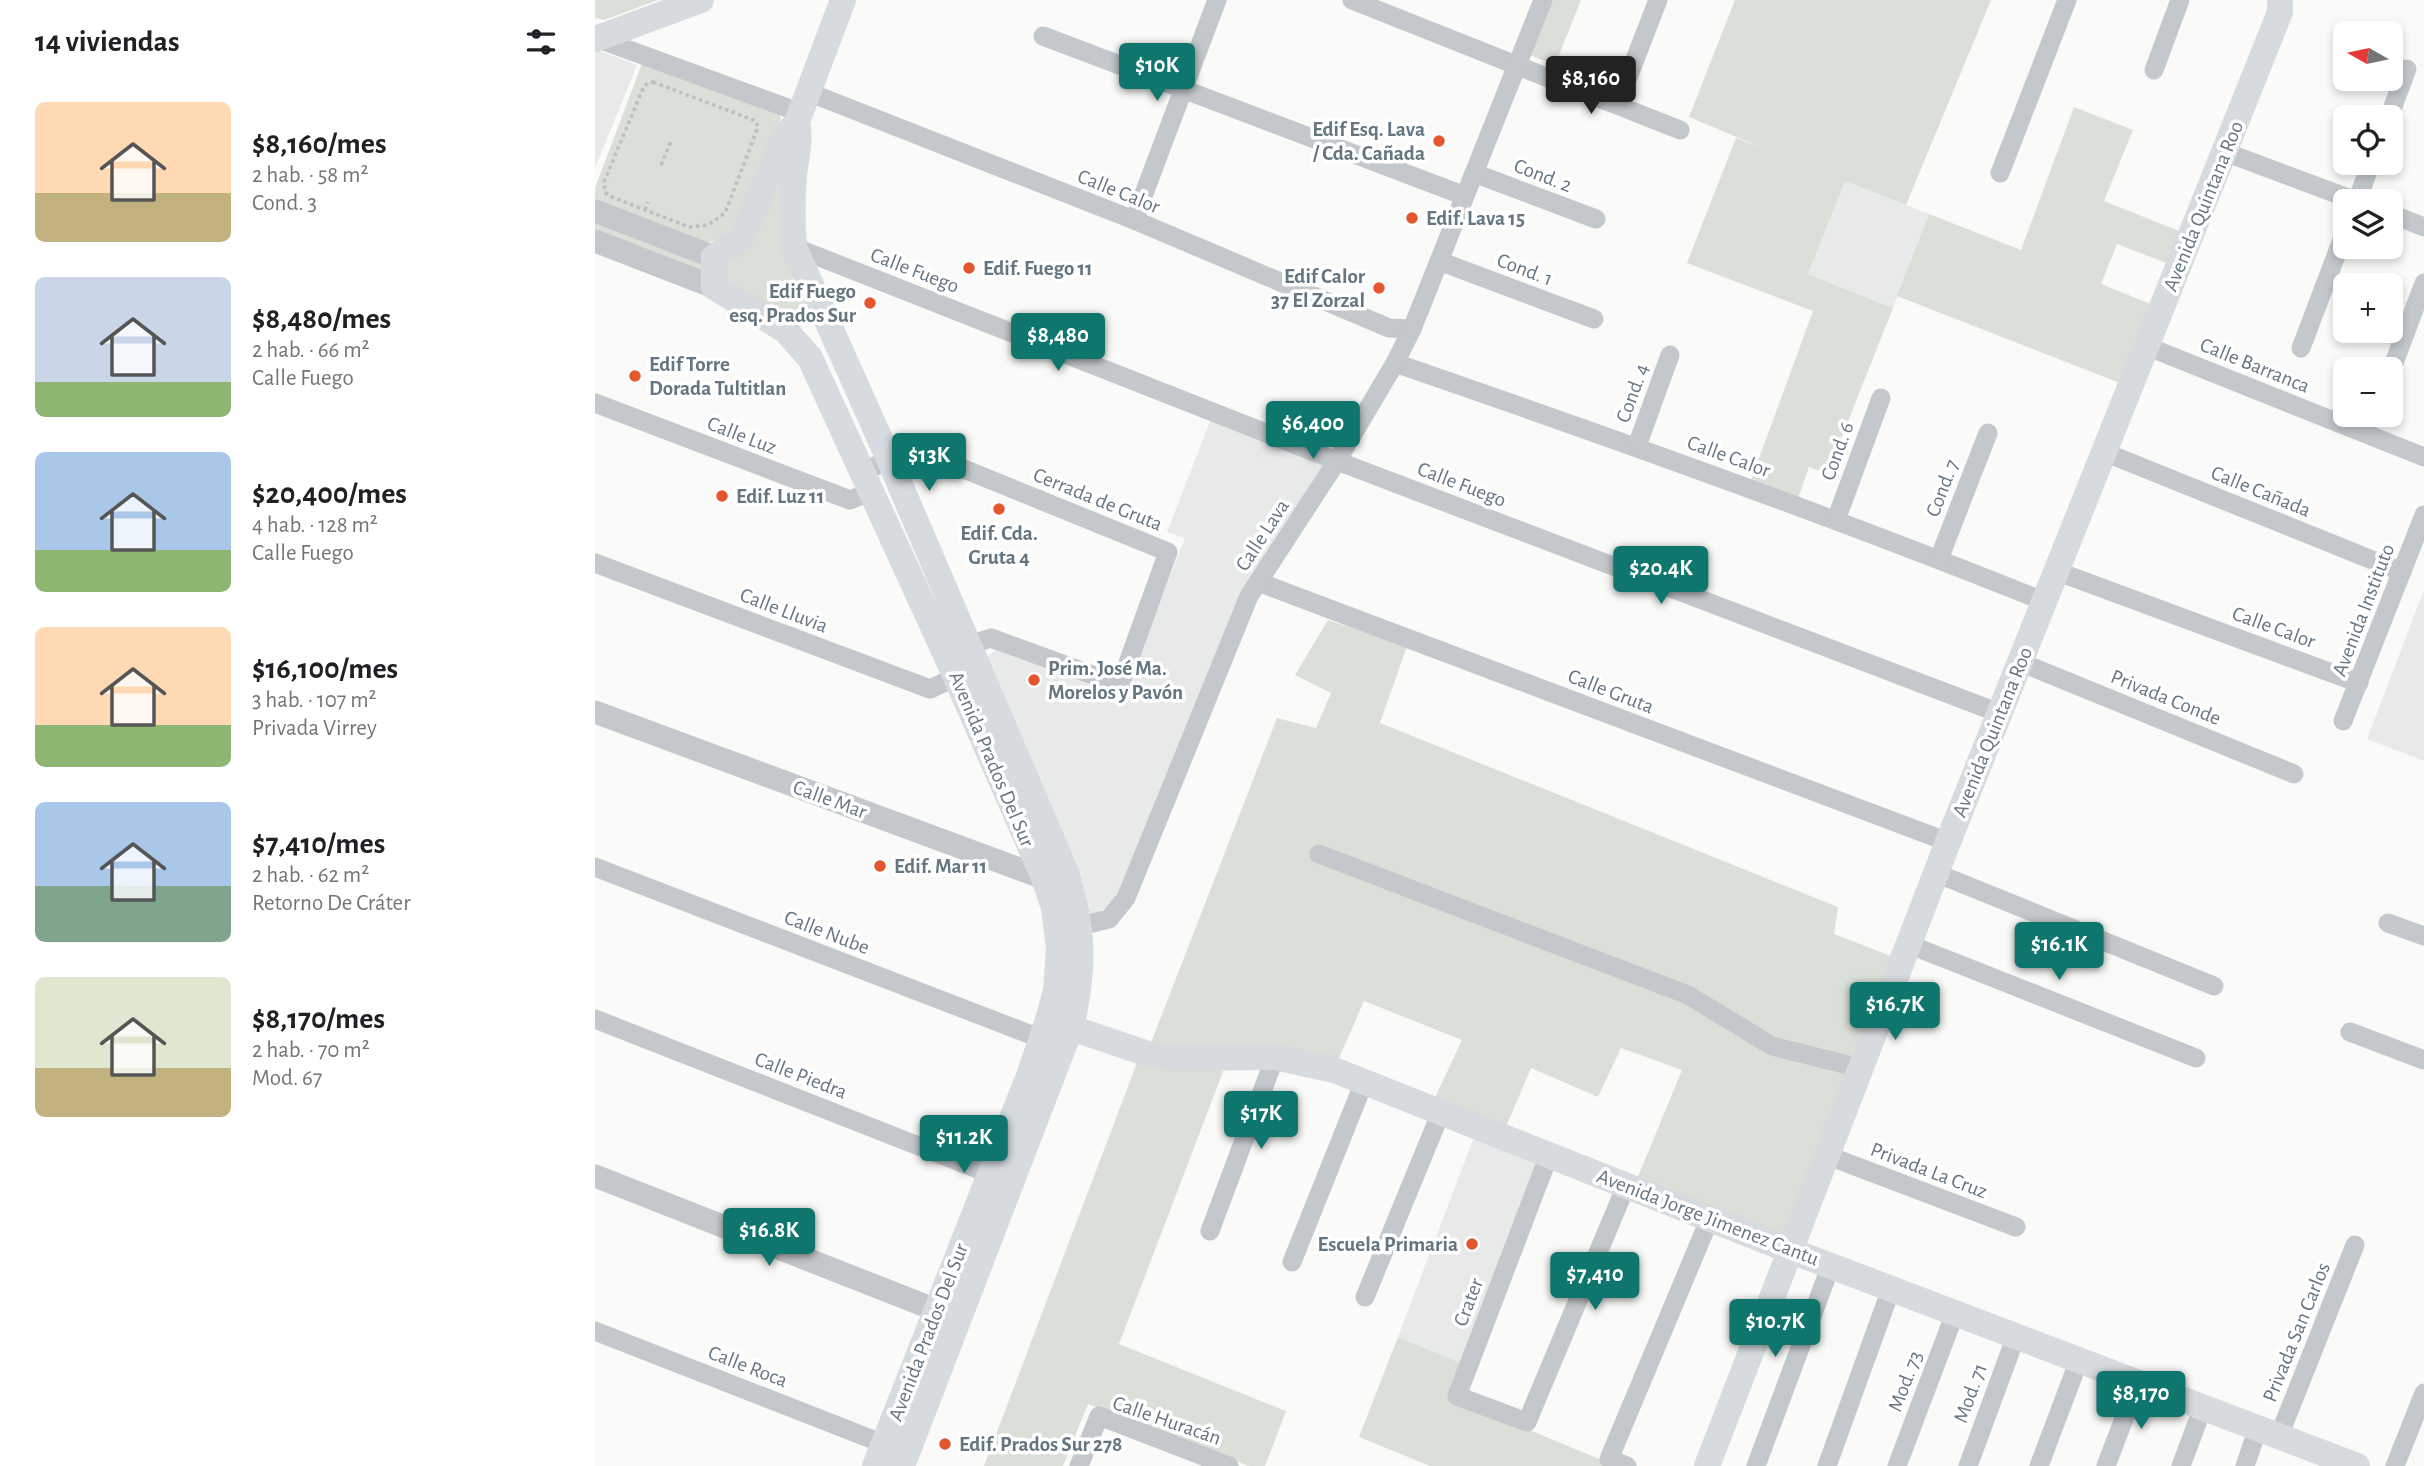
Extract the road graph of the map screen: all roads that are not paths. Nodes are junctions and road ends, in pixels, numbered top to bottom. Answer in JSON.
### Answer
{"nodes":[{"id":1,"x":701,"y":0,"type":"edge"},
{"id":2,"x":843,"y":0,"type":"edge"},
{"id":3,"x":1217,"y":0,"type":"edge"},
{"id":4,"x":1352,"y":0,"type":"edge"},
{"id":5,"x":1543,"y":0,"type":"edge"},
{"id":6,"x":1658,"y":0,"type":"edge"},
{"id":7,"x":2067,"y":0,"type":"edge"},
{"id":8,"x":2180,"y":0,"type":"edge"},
{"id":9,"x":2280,"y":0,"type":"edge"},
{"id":10,"x":1381,"y":5,"type":"edge"},
{"id":11,"x":1043,"y":36,"type":"dead end"},
{"id":12,"x":595,"y":38,"type":"edge"},
{"id":13,"x":1517,"y":64,"type":"junction"},
{"id":14,"x":2407,"y":69,"type":"dead end"},
{"id":15,"x":2154,"y":70,"type":"dead end"},
{"id":16,"x":1627,"y":80,"type":"dead end"},
{"id":17,"x":1183,"y":90,"type":"junction"},
{"id":18,"x":2394,"y":105,"type":"edge"},
{"id":19,"x":802,"y":109,"type":"junction"},
{"id":20,"x":1680,"y":130,"type":"dead end"},
{"id":21,"x":2225,"y":152,"type":"junction"},
{"id":22,"x":1474,"y":173,"type":"junction"},
{"id":23,"x":2000,"y":173,"type":"dead end"},
{"id":24,"x":2333,"y":192,"type":"edge"},
{"id":25,"x":1465,"y":196,"type":"junction"},
{"id":26,"x":595,"y":211,"type":"edge"},
{"id":27,"x":1596,"y":219,"type":"dead end"},
{"id":28,"x":2403,"y":219,"type":"edge"},
{"id":29,"x":1134,"y":220,"type":"junction"},
{"id":30,"x":2424,"y":227,"type":"edge"},
{"id":31,"x":595,"y":241,"type":"edge"},
{"id":32,"x":794,"y":247,"type":"junction"},
{"id":33,"x":714,"y":257,"type":"junction"},
{"id":34,"x":2335,"y":259,"type":"edge"},
{"id":35,"x":1439,"y":261,"type":"junction"},
{"id":36,"x":2424,"y":283,"type":"edge"},
{"id":37,"x":714,"y":287,"type":"junction"},
{"id":38,"x":1594,"y":319,"type":"dead end"},
{"id":39,"x":1412,"y":329,"type":"junction"},
{"id":40,"x":837,"y":344,"type":"junction"},
{"id":41,"x":2146,"y":346,"type":"junction"},
{"id":42,"x":2301,"y":348,"type":"dead end"},
{"id":43,"x":1670,"y":355,"type":"dead end"},
{"id":44,"x":2396,"y":357,"type":"edge"},
{"id":45,"x":810,"y":358,"type":"junction"},
{"id":46,"x":1395,"y":363,"type":"junction"},
{"id":47,"x":1881,"y":398,"type":"dead end"},
{"id":48,"x":595,"y":403,"type":"edge"},
{"id":49,"x":1988,"y":433,"type":"dead end"},
{"id":50,"x":1637,"y":446,"type":"junction"},
{"id":51,"x":2104,"y":452,"type":"junction"},
{"id":52,"x":2424,"y":457,"type":"edge"},
{"id":53,"x":889,"y":459,"type":"junction"},
{"id":54,"x":1338,"y":461,"type":"junction"},
{"id":55,"x":868,"y":481,"type":"junction"},
{"id":56,"x":2424,"y":515,"type":"edge"},
{"id":57,"x":1836,"y":520,"type":"junction"},
{"id":58,"x":1939,"y":559,"type":"junction"},
{"id":59,"x":595,"y":563,"type":"edge"},
{"id":60,"x":2056,"y":571,"type":"junction"},
{"id":61,"x":2402,"y":572,"type":"junction"},
{"id":62,"x":1258,"y":582,"type":"junction"},
{"id":63,"x":2043,"y":601,"type":"junction"},
{"id":64,"x":957,"y":658,"type":"junction"},
{"id":65,"x":2020,"y":662,"type":"junction"},
{"id":66,"x":2359,"y":683,"type":"junction"},
{"id":67,"x":595,"y":712,"type":"edge"},
{"id":68,"x":1999,"y":713,"type":"junction"},
{"id":69,"x":2343,"y":721,"type":"dead end"},
{"id":70,"x":2294,"y":774,"type":"dead end"},
{"id":71,"x":1948,"y":842,"type":"junction"},
{"id":72,"x":1319,"y":854,"type":"dead end"},
{"id":73,"x":595,"y":867,"type":"edge"},
{"id":74,"x":1936,"y":873,"type":"junction"},
{"id":75,"x":1054,"y":874,"type":"junction"},
{"id":76,"x":2388,"y":923,"type":"dead end"},
{"id":77,"x":1080,"y":926,"type":"junction"},
{"id":78,"x":2424,"y":936,"type":"edge"},
{"id":79,"x":1908,"y":944,"type":"junction"},
{"id":80,"x":2214,"y":986,"type":"dead end"},
{"id":81,"x":595,"y":1019,"type":"edge"},
{"id":82,"x":1054,"y":1029,"type":"junction"},
{"id":83,"x":2350,"y":1032,"type":"dead end"},
{"id":84,"x":1275,"y":1057,"type":"junction"},
{"id":85,"x":2196,"y":1058,"type":"dead end"},
{"id":86,"x":2424,"y":1060,"type":"edge"},
{"id":87,"x":1860,"y":1068,"type":"junction"},
{"id":88,"x":1364,"y":1082,"type":"junction"},
{"id":89,"x":1441,"y":1112,"type":"junction"},
{"id":90,"x":1549,"y":1155,"type":"junction"},
{"id":91,"x":1826,"y":1155,"type":"junction"},
{"id":92,"x":990,"y":1174,"type":"junction"},
{"id":93,"x":595,"y":1176,"type":"edge"},
{"id":94,"x":1626,"y":1185,"type":"junction"},
{"id":95,"x":1710,"y":1218,"type":"junction"},
{"id":96,"x":2016,"y":1227,"type":"dead end"},
{"id":97,"x":1210,"y":1231,"type":"dead end"},
{"id":98,"x":2355,"y":1245,"type":"dead end"},
{"id":99,"x":1789,"y":1250,"type":"junction"},
{"id":100,"x":1293,"y":1262,"type":"dead end"},
{"id":101,"x":1831,"y":1265,"type":"junction"},
{"id":102,"x":1891,"y":1289,"type":"junction"},
{"id":103,"x":1366,"y":1297,"type":"dead end"},
{"id":104,"x":1955,"y":1312,"type":"junction"},
{"id":105,"x":948,"y":1314,"type":"junction"},
{"id":106,"x":595,"y":1331,"type":"edge"},
{"id":107,"x":2016,"y":1336,"type":"junction"},
{"id":108,"x":2079,"y":1360,"type":"junction"},
{"id":109,"x":2138,"y":1382,"type":"junction"},
{"id":110,"x":2424,"y":1392,"type":"edge"},
{"id":111,"x":2203,"y":1407,"type":"junction"},
{"id":112,"x":2268,"y":1432,"type":"junction"},
{"id":113,"x":880,"y":1455,"type":"edge"},
{"id":114,"x":2321,"y":1460,"type":"edge"},
{"id":115,"x":902,"y":1466,"type":"edge"},
{"id":116,"x":1079,"y":1466,"type":"edge"},
{"id":117,"x":1229,"y":1466,"type":"edge"},
{"id":118,"x":1627,"y":1466,"type":"edge"},
{"id":119,"x":1707,"y":1466,"type":"edge"},
{"id":120,"x":1756,"y":1466,"type":"edge"},
{"id":121,"x":1827,"y":1466,"type":"edge"},
{"id":122,"x":1897,"y":1466,"type":"edge"},
{"id":123,"x":1968,"y":1466,"type":"edge"},
{"id":124,"x":2039,"y":1466,"type":"edge"},
{"id":125,"x":2106,"y":1466,"type":"edge"},
{"id":126,"x":2181,"y":1466,"type":"edge"},
{"id":127,"x":2245,"y":1466,"type":"edge"},
{"id":128,"x":2357,"y":1466,"type":"edge"},
{"id":129,"x":2395,"y":1466,"type":"edge"}],
"edges":[{"from":1,"to":12,"type":"main road"},
{"from":2,"to":19,"type":"main road","name":"Avenida Prados Del Sur"},
{"from":3,"to":17,"type":"street"},
{"from":4,"to":10,"type":"street"},
{"from":5,"to":13,"type":"street","name":"Calle Lava"},
{"from":6,"to":16,"type":"street"},
{"from":7,"to":23,"type":"street"},
{"from":8,"to":15,"type":"street"},
{"from":9,"to":21,"type":"main road","name":"Avenida Quintana Roo"},
{"from":10,"to":13,"type":"street"},
{"from":11,"to":17,"type":"street"},
{"from":12,"to":19,"type":"street","name":"Calle Calor"},
{"from":13,"to":20,"type":"street"},
{"from":13,"to":22,"type":"street","name":"Calle Lava"},
{"from":14,"to":18,"type":"street"},
{"from":17,"to":25,"type":"street"},
{"from":17,"to":29,"type":"street"},
{"from":19,"to":29,"type":"street","name":"Calle Calor"},
{"from":19,"to":32,"type":"main road","name":"Avenida Prados Del Sur"},
{"from":19,"to":33,"type":"main road","name":"Avenida Prados Del Sur"},
{"from":21,"to":24,"type":"street"},
{"from":21,"to":41,"type":"main road","name":"Avenida Quintana Roo"},
{"from":22,"to":25,"type":"street","name":"Calle Lava"},
{"from":22,"to":27,"type":"street","name":"Cond. 2"},
{"from":25,"to":35,"type":"street","name":"Calle Lava"},
{"from":26,"to":33,"type":"street"},
{"from":28,"to":30,"type":"street"},
{"from":29,"to":39,"type":"street","name":"Calle Calor"},
{"from":31,"to":37,"type":"street"},
{"from":32,"to":40,"type":"main road","name":"Avenida Prados Del Sur"},
{"from":32,"to":54,"type":"street","name":"Calle Fuego"},
{"from":33,"to":37,"type":"main road"},
{"from":34,"to":42,"type":"street"},
{"from":35,"to":38,"type":"street","name":"Cond. 1"},
{"from":35,"to":39,"type":"street","name":"Calle Lava"},
{"from":36,"to":44,"type":"street"},
{"from":37,"to":45,"type":"main road","name":"Avenida Prados Del Sur"},
{"from":39,"to":46,"type":"street","name":"Calle Lava"},
{"from":40,"to":45,"type":"street"},
{"from":40,"to":53,"type":"main road","name":"Avenida Prados Del Sur"},
{"from":41,"to":51,"type":"main road","name":"Avenida Quintana Roo"},
{"from":41,"to":52,"type":"street","name":"Calle Barranca"},
{"from":43,"to":50,"type":"street","name":"Cond. 4"},
{"from":45,"to":55,"type":"main road","name":"Avenida Prados Del Sur"},
{"from":46,"to":50,"type":"street","name":"Calle Calor"},
{"from":46,"to":54,"type":"street","name":"Calle Lava"},
{"from":47,"to":57,"type":"street","name":"Cond. 6"},
{"from":48,"to":55,"type":"street","name":"Calle Luz"},
{"from":49,"to":58,"type":"street","name":"Cond. 7"},
{"from":50,"to":57,"type":"street","name":"Calle Calor"},
{"from":51,"to":60,"type":"main road","name":"Avenida Quintana Roo"},
{"from":51,"to":61,"type":"street","name":"Calle Cañada"},
{"from":53,"to":55,"type":"street","name":"Cerrada de Gruta"},
{"from":53,"to":64,"type":"main road","name":"Avenida Prados Del Sur"},
{"from":53,"to":64,"type":"street","name":"Cerrada de Gruta"},
{"from":54,"to":62,"type":"street","name":"Calle Lava"},
{"from":54,"to":68,"type":"street","name":"Calle Fuego"},
{"from":55,"to":64,"type":"main road","name":"Avenida Prados Del Sur"},
{"from":56,"to":61,"type":"street","name":"Avenida Instituto"},
{"from":57,"to":58,"type":"street","name":"Calle Calor"},
{"from":58,"to":63,"type":"street","name":"Calle Calor"},
{"from":59,"to":64,"type":"street","name":"Calle Lluvia"},
{"from":60,"to":63,"type":"main road","name":"Avenida Quintana Roo"},
{"from":60,"to":66,"type":"street","name":"Calle Calor"},
{"from":61,"to":66,"type":"street","name":"Avenida Instituto"},
{"from":62,"to":71,"type":"street","name":"Calle Gruta"},
{"from":62,"to":77,"type":"street","name":"Calle Lava"},
{"from":63,"to":65,"type":"main road","name":"Avenida Quintana Roo"},
{"from":64,"to":75,"type":"main road","name":"Avenida Prados Del Sur"},
{"from":65,"to":68,"type":"main road","name":"Avenida Quintana Roo"},
{"from":65,"to":70,"type":"street","name":"Privada Conde"},
{"from":66,"to":69,"type":"street","name":"Avenida Instituto"},
{"from":67,"to":75,"type":"street","name":"Calle Mar"},
{"from":68,"to":71,"type":"main road","name":"Avenida Quintana Roo"},
{"from":71,"to":74,"type":"main road","name":"Avenida Quintana Roo"},
{"from":72,"to":87,"type":"street"},
{"from":73,"to":82,"type":"street","name":"Calle Nube"},
{"from":74,"to":79,"type":"main road","name":"Avenida Quintana Roo"},
{"from":74,"to":80,"type":"street"},
{"from":75,"to":77,"type":"main road","name":"Avenida Prados Del Sur"},
{"from":75,"to":82,"type":"main road","name":"Avenida Prados Del Sur"},
{"from":76,"to":78,"type":"street"},
{"from":77,"to":82,"type":"main road","name":"Avenida Prados Del Sur"},
{"from":79,"to":85,"type":"street"},
{"from":79,"to":87,"type":"main road","name":"Avenida Quintana Roo"},
{"from":81,"to":92,"type":"street","name":"Calle Piedra"},
{"from":82,"to":84,"type":"main road","name":"Avenida Jorge Jimenez Cantu"},
{"from":82,"to":92,"type":"main road","name":"Avenida Prados Del Sur"},
{"from":82,"to":105,"type":"main road","name":"Avenida Prados Del Sur"},
{"from":83,"to":86,"type":"street"},
{"from":84,"to":88,"type":"main road","name":"Avenida Jorge Jimenez Cantu"},
{"from":84,"to":97,"type":"street"},
{"from":87,"to":91,"type":"main road","name":"Avenida Quintana Roo"},
{"from":88,"to":89,"type":"main road","name":"Avenida Jorge Jimenez Cantu"},
{"from":88,"to":100,"type":"street"},
{"from":89,"to":90,"type":"main road","name":"Avenida Jorge Jimenez Cantu"},
{"from":89,"to":103,"type":"street"},
{"from":90,"to":94,"type":"main road","name":"Avenida Jorge Jimenez Cantu"},
{"from":90,"to":94,"type":"street","name":"Crater"},
{"from":91,"to":96,"type":"street","name":"Privada La Cruz"},
{"from":91,"to":99,"type":"main road","name":"Avenida Quintana Roo"},
{"from":92,"to":105,"type":"main road","name":"Avenida Prados Del Sur"},
{"from":93,"to":105,"type":"street"},
{"from":94,"to":95,"type":"main road","name":"Avenida Jorge Jimenez Cantu"},
{"from":95,"to":99,"type":"main road","name":"Avenida Jorge Jimenez Cantu"},
{"from":95,"to":118,"type":"street"},
{"from":98,"to":112,"type":"street","name":"Privada San Carlos"},
{"from":99,"to":101,"type":"main road","name":"Avenida Jorge Jimenez Cantu"},
{"from":99,"to":119,"type":"main road","name":"Avenida Quintana Roo"},
{"from":101,"to":102,"type":"main road","name":"Avenida Jorge Jimenez Cantu"},
{"from":101,"to":120,"type":"street"},
{"from":102,"to":104,"type":"main road","name":"Avenida Jorge Jimenez Cantu"},
{"from":102,"to":121,"type":"street"},
{"from":104,"to":107,"type":"main road","name":"Avenida Jorge Jimenez Cantu"},
{"from":104,"to":122,"type":"street","name":"Mod. 73"},
{"from":105,"to":113,"type":"main road","name":"Avenida Prados Del Sur"},
{"from":105,"to":115,"type":"main road","name":"Avenida Prados Del Sur"},
{"from":106,"to":113,"type":"street","name":"Calle Roca"},
{"from":107,"to":108,"type":"main road","name":"Avenida Jorge Jimenez Cantu"},
{"from":107,"to":123,"type":"street","name":"Mod. 71"},
{"from":108,"to":109,"type":"main road","name":"Avenida Jorge Jimenez Cantu"},
{"from":108,"to":124,"type":"street"},
{"from":109,"to":111,"type":"main road","name":"Avenida Jorge Jimenez Cantu"},
{"from":109,"to":125,"type":"street"},
{"from":110,"to":129,"type":"street"},
{"from":111,"to":112,"type":"main road","name":"Avenida Jorge Jimenez Cantu"},
{"from":111,"to":126,"type":"street"},
{"from":112,"to":114,"type":"main road","name":"Avenida Jorge Jimenez Cantu"},
{"from":112,"to":127,"type":"street","name":"Privada San Carlos"},
{"from":114,"to":128,"type":"main road","name":"Avenida Jorge Jimenez Cantu"},
{"from":116,"to":117,"type":"street","name":"Calle Huracán"}]}
